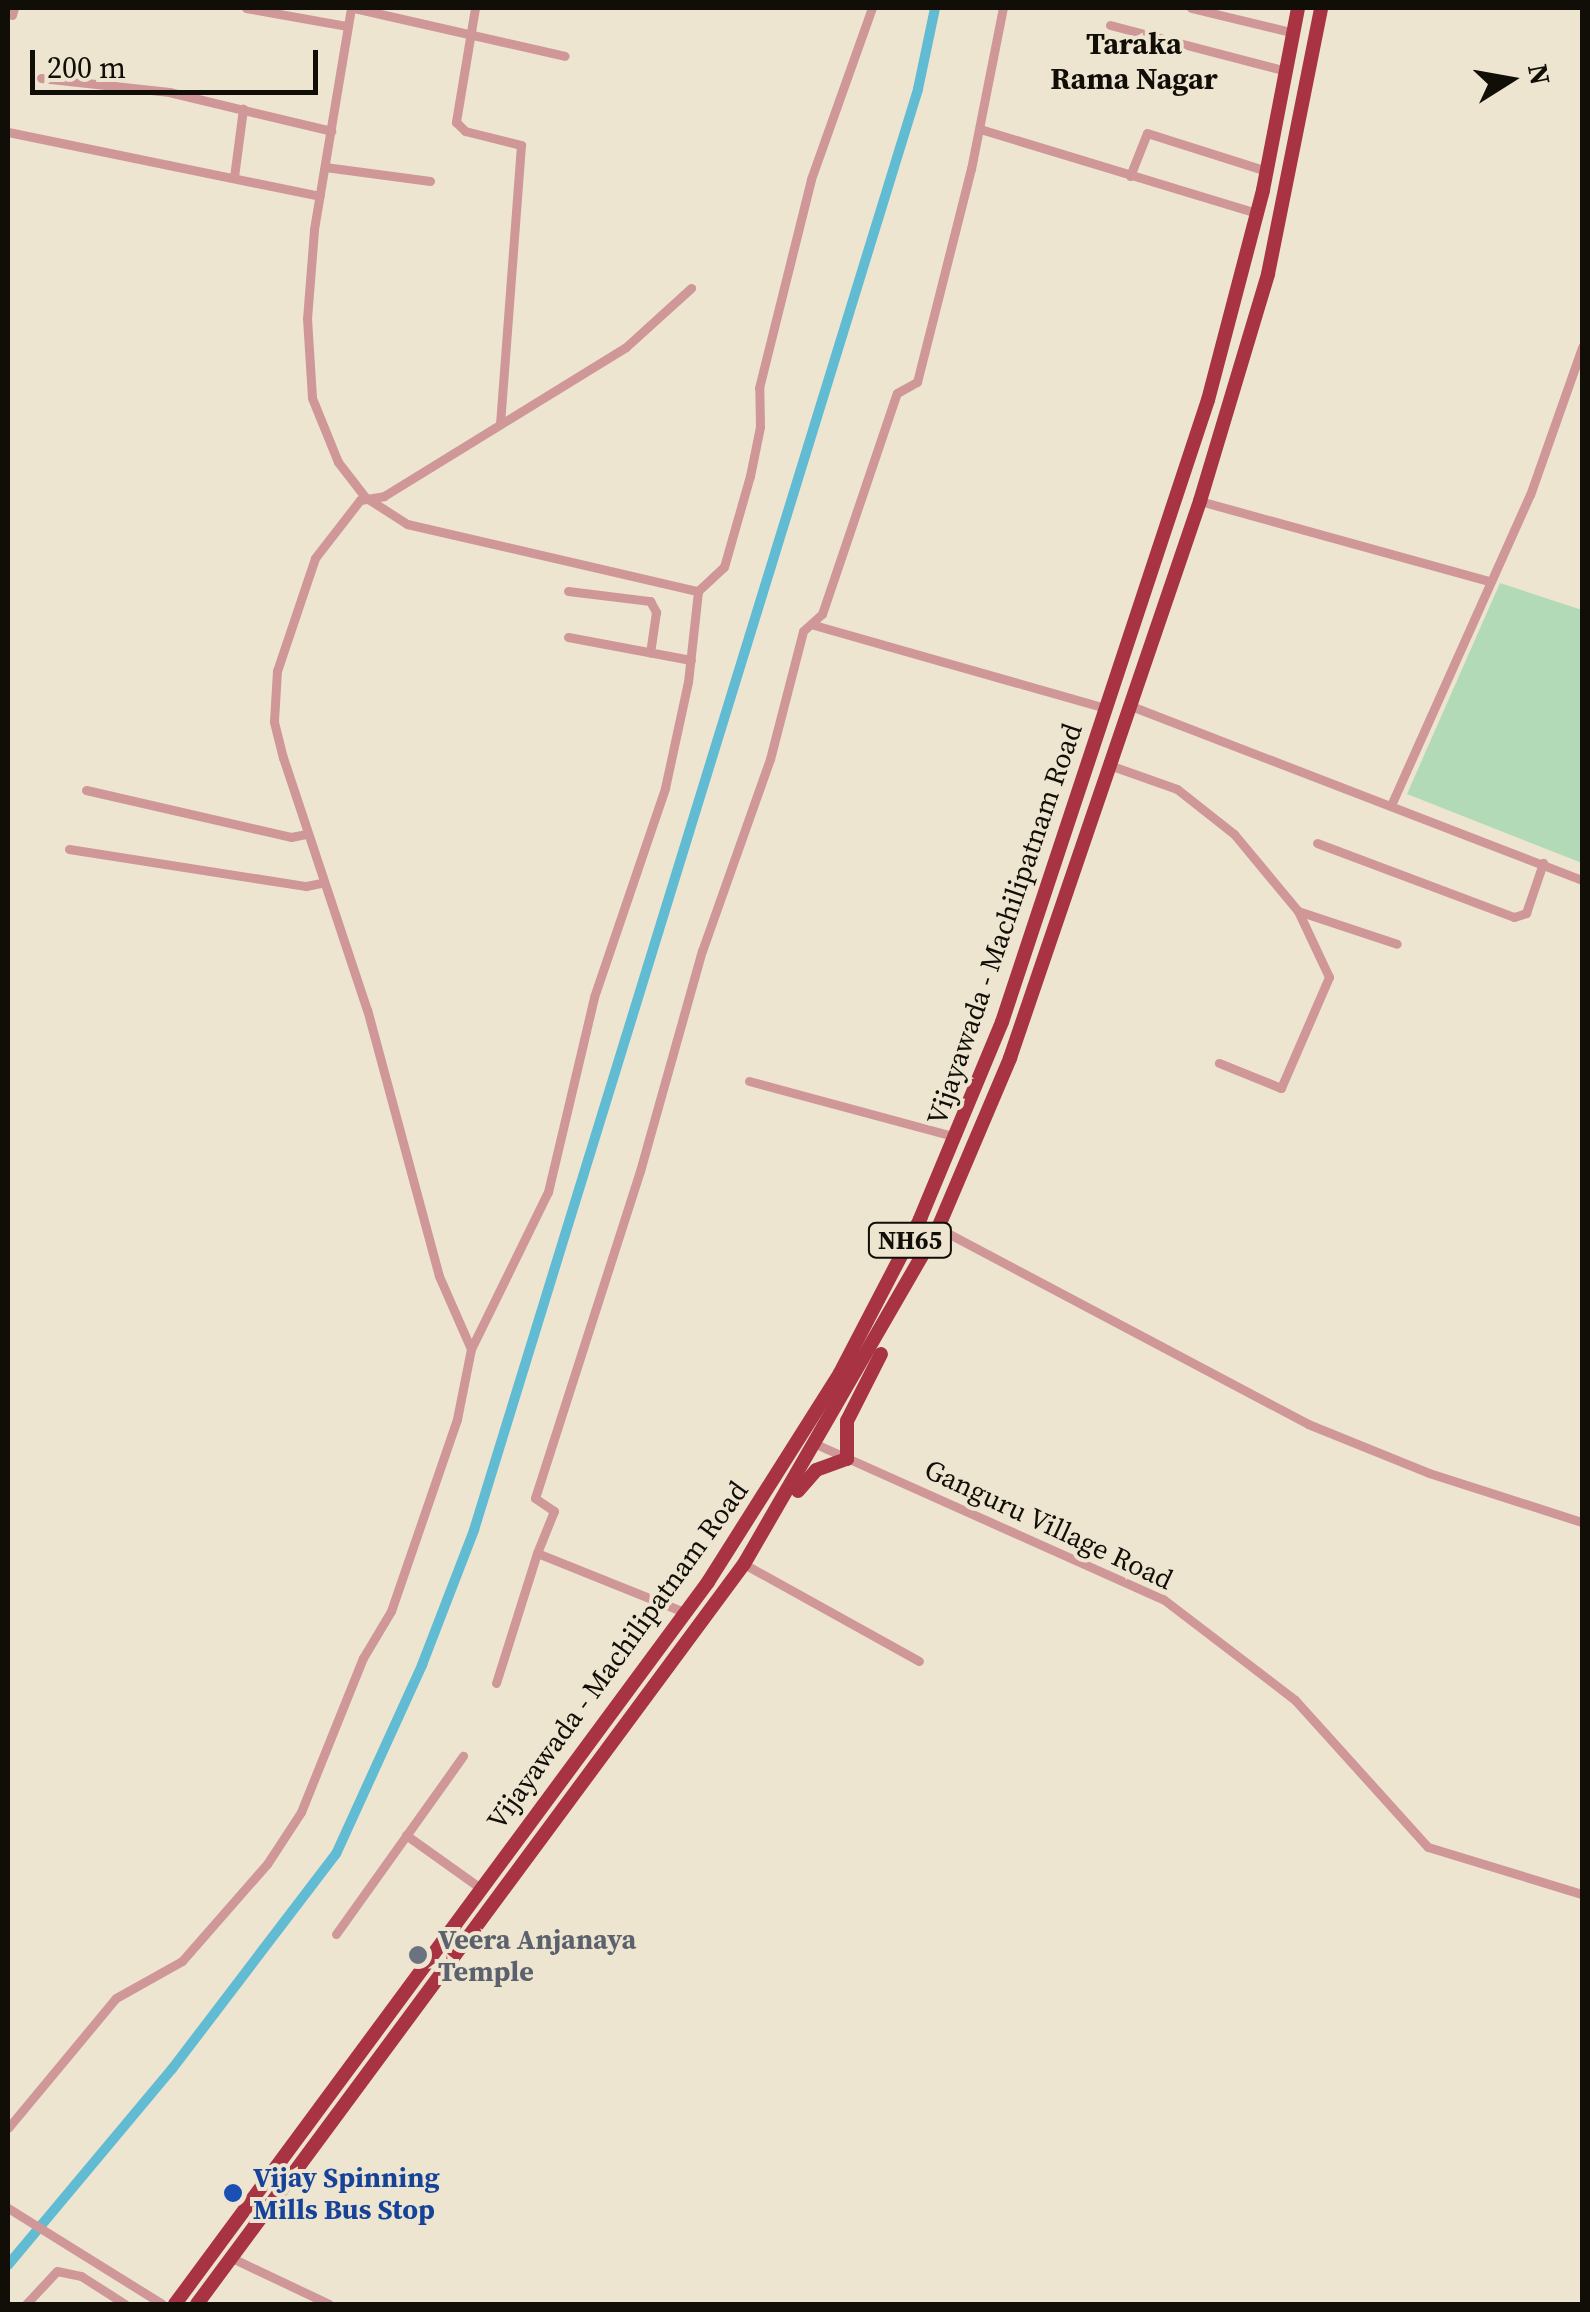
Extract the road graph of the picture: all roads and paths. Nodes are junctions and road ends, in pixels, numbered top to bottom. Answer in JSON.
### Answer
{"nodes":[{"id":1,"x":246,"y":8,"type":"edge"},
{"id":2,"x":352,"y":8,"type":"edge"},
{"id":3,"x":476,"y":8,"type":"edge"},
{"id":4,"x":872,"y":8,"type":"edge"},
{"id":5,"x":1003,"y":8,"type":"edge"},
{"id":6,"x":1191,"y":8,"type":"edge"},
{"id":7,"x":1298,"y":8,"type":"edge"},
{"id":8,"x":1321,"y":8,"type":"edge"},
{"id":9,"x":1110,"y":25,"type":"dead end"},
{"id":10,"x":347,"y":26,"type":"junction"},
{"id":11,"x":1294,"y":33,"type":"junction"},
{"id":12,"x":469,"y":36,"type":"junction"},
{"id":13,"x":564,"y":56,"type":"dead end"},
{"id":14,"x":1287,"y":70,"type":"junction"},
{"id":15,"x":41,"y":78,"type":"dead end"},
{"id":16,"x":244,"y":109,"type":"junction"},
{"id":17,"x":980,"y":129,"type":"junction"},
{"id":18,"x":331,"y":131,"type":"junction"},
{"id":19,"x":8,"y":132,"type":"edge"},
{"id":20,"x":325,"y":167,"type":"junction"},
{"id":21,"x":1267,"y":171,"type":"junction"},
{"id":22,"x":1130,"y":176,"type":"junction"},
{"id":23,"x":234,"y":177,"type":"junction"},
{"id":24,"x":430,"y":182,"type":"dead end"},
{"id":25,"x":319,"y":196,"type":"junction"},
{"id":26,"x":1257,"y":213,"type":"junction"},
{"id":27,"x":692,"y":288,"type":"dead end"},
{"id":28,"x":1582,"y":347,"type":"edge"},
{"id":29,"x":500,"y":424,"type":"junction"},
{"id":30,"x":365,"y":497,"type":"junction"},
{"id":31,"x":1200,"y":501,"type":"junction"},
{"id":32,"x":1490,"y":581,"type":"junction"},
{"id":33,"x":568,"y":591,"type":"dead end"},
{"id":34,"x":698,"y":591,"type":"junction"},
{"id":35,"x":814,"y":625,"type":"junction"},
{"id":36,"x":568,"y":637,"type":"dead end"},
{"id":37,"x":650,"y":653,"type":"junction"},
{"id":38,"x":691,"y":660,"type":"junction"},
{"id":39,"x":1132,"y":706,"type":"junction"},
{"id":40,"x":1105,"y":708,"type":"junction"},
{"id":41,"x":1112,"y":766,"type":"junction"},
{"id":42,"x":86,"y":790,"type":"dead end"},
{"id":43,"x":1392,"y":803,"type":"junction"},
{"id":44,"x":306,"y":834,"type":"junction"},
{"id":45,"x":1318,"y":842,"type":"dead end"},
{"id":46,"x":69,"y":848,"type":"dead end"},
{"id":47,"x":1542,"y":863,"type":"junction"},
{"id":48,"x":1582,"y":880,"type":"edge"},
{"id":49,"x":322,"y":884,"type":"junction"},
{"id":50,"x":1298,"y":910,"type":"junction"},
{"id":51,"x":1397,"y":944,"type":"dead end"},
{"id":52,"x":1219,"y":1062,"type":"dead end"},
{"id":53,"x":749,"y":1081,"type":"dead end"},
{"id":54,"x":956,"y":1138,"type":"junction"},
{"id":55,"x":938,"y":1228,"type":"junction"},
{"id":56,"x":895,"y":1310,"type":"junction"},
{"id":57,"x":471,"y":1348,"type":"junction"},
{"id":58,"x":818,"y":1444,"type":"junction"},
{"id":59,"x":848,"y":1459,"type":"junction"},
{"id":60,"x":1582,"y":1522,"type":"edge"},
{"id":61,"x":754,"y":1546,"type":"junction"},
{"id":62,"x":537,"y":1553,"type":"junction"},
{"id":63,"x":744,"y":1564,"type":"junction"},
{"id":64,"x":717,"y":1568,"type":"junction"},
{"id":65,"x":684,"y":1612,"type":"junction"},
{"id":66,"x":919,"y":1660,"type":"dead end"},
{"id":67,"x":496,"y":1683,"type":"dead end"},
{"id":68,"x":463,"y":1756,"type":"dead end"},
{"id":69,"x":406,"y":1835,"type":"junction"},
{"id":70,"x":480,"y":1887,"type":"junction"},
{"id":71,"x":1582,"y":1894,"type":"edge"},
{"id":72,"x":336,"y":1934,"type":"dead end"},
{"id":73,"x":8,"y":2128,"type":"edge"},
{"id":74,"x":8,"y":2208,"type":"edge"},
{"id":75,"x":232,"y":2258,"type":"junction"},
{"id":76,"x":26,"y":2304,"type":"edge"},
{"id":77,"x":124,"y":2304,"type":"edge"},
{"id":78,"x":162,"y":2304,"type":"edge"},
{"id":79,"x":174,"y":2304,"type":"edge"},
{"id":80,"x":197,"y":2304,"type":"edge"},
{"id":81,"x":329,"y":2304,"type":"edge"}],
"edges":[{"from":1,"to":10,"type":"street"},
{"from":2,"to":10,"type":"street"},
{"from":2,"to":12,"type":"street"},
{"from":3,"to":12,"type":"street"},
{"from":4,"to":34,"type":"street"},
{"from":5,"to":17,"type":"street"},
{"from":6,"to":11,"type":"street"},
{"from":7,"to":11,"type":"highway","name":"Vijayawada - Machilipatnam Road","number":"NH65"},
{"from":8,"to":31,"type":"highway","name":"Vijayawada - Machilipatnam Road","number":"NH65"},
{"from":9,"to":14,"type":"street"},
{"from":10,"to":18,"type":"street"},
{"from":11,"to":14,"type":"highway","name":"Vijayawada - Machilipatnam Road","number":"NH65"},
{"from":12,"to":13,"type":"street"},
{"from":12,"to":29,"type":"street"},
{"from":14,"to":21,"type":"highway","name":"Vijayawada - Machilipatnam Road","number":"NH65"},
{"from":15,"to":16,"type":"street"},
{"from":16,"to":18,"type":"street"},
{"from":16,"to":23,"type":"street"},
{"from":17,"to":22,"type":"street"},
{"from":17,"to":35,"type":"street"},
{"from":18,"to":20,"type":"street"},
{"from":19,"to":23,"type":"street"},
{"from":20,"to":24,"type":"street"},
{"from":20,"to":25,"type":"street"},
{"from":21,"to":22,"type":"street"},
{"from":21,"to":26,"type":"highway","name":"Vijayawada - Machilipatnam Road","number":"NH65"},
{"from":22,"to":26,"type":"street"},
{"from":23,"to":25,"type":"street"},
{"from":25,"to":30,"type":"street"},
{"from":26,"to":40,"type":"highway","name":"Vijayawada - Machilipatnam Road","number":"NH65"},
{"from":27,"to":29,"type":"street"},
{"from":28,"to":32,"type":"street"},
{"from":29,"to":30,"type":"street"},
{"from":30,"to":34,"type":"street"},
{"from":30,"to":44,"type":"street"},
{"from":31,"to":32,"type":"street"},
{"from":31,"to":39,"type":"highway","name":"Vijayawada - Machilipatnam Road","number":"NH65"},
{"from":32,"to":43,"type":"street"},
{"from":33,"to":37,"type":"street"},
{"from":34,"to":38,"type":"street"},
{"from":35,"to":40,"type":"street"},
{"from":35,"to":62,"type":"street"},
{"from":36,"to":37,"type":"street"},
{"from":37,"to":38,"type":"street"},
{"from":38,"to":57,"type":"street"},
{"from":39,"to":41,"type":"highway","name":"Vijayawada - Machilipatnam Road","number":"NH65"},
{"from":39,"to":43,"type":"street"},
{"from":40,"to":54,"type":"highway","name":"Vijayawada - Machilipatnam Road","number":"NH65"},
{"from":41,"to":50,"type":"street"},
{"from":41,"to":55,"type":"highway","name":"Vijayawada - Machilipatnam Road","number":"NH65"},
{"from":42,"to":44,"type":"street"},
{"from":43,"to":47,"type":"street"},
{"from":44,"to":49,"type":"street"},
{"from":45,"to":47,"type":"street"},
{"from":46,"to":49,"type":"street"},
{"from":47,"to":48,"type":"street"},
{"from":49,"to":57,"type":"street"},
{"from":50,"to":51,"type":"street"},
{"from":50,"to":52,"type":"street"},
{"from":53,"to":54,"type":"street"},
{"from":54,"to":64,"type":"highway","name":"Vijayawada - Machilipatnam Road","number":"NH65"},
{"from":55,"to":56,"type":"highway","name":"Vijayawada - Machilipatnam Road","number":"NH65"},
{"from":55,"to":60,"type":"street"},
{"from":56,"to":58,"type":"highway","name":"Vijayawada - Machilipatnam Road","number":"NH65"},
{"from":56,"to":59,"type":"highway"},
{"from":57,"to":73,"type":"street"},
{"from":58,"to":59,"type":"street","name":"Ganguru Village Road"},
{"from":58,"to":61,"type":"highway","name":"Vijayawada - Machilipatnam Road","number":"NH65"},
{"from":58,"to":64,"type":"highway"},
{"from":59,"to":61,"type":"highway"},
{"from":59,"to":71,"type":"street","name":"Ganguru Village Road"},
{"from":61,"to":63,"type":"highway","name":"Vijayawada - Machilipatnam Road","number":"NH65"},
{"from":62,"to":65,"type":"street"},
{"from":62,"to":67,"type":"street"},
{"from":63,"to":66,"type":"street"},
{"from":63,"to":75,"type":"highway","name":"Vijayawada - Machilipatnam Road","number":"NH65"},
{"from":64,"to":65,"type":"highway","name":"Vijayawada - Machilipatnam Road","number":"NH65"},
{"from":65,"to":70,"type":"highway","name":"Vijayawada - Machilipatnam Road","number":"NH65"},
{"from":68,"to":69,"type":"street"},
{"from":69,"to":70,"type":"street"},
{"from":69,"to":72,"type":"street"},
{"from":70,"to":79,"type":"highway","name":"Vijayawada - Machilipatnam Road","number":"NH65"},
{"from":74,"to":78,"type":"street"},
{"from":75,"to":80,"type":"highway","name":"Vijayawada - Machilipatnam Road","number":"NH65"},
{"from":75,"to":81,"type":"street"},
{"from":76,"to":77,"type":"street"}]}
